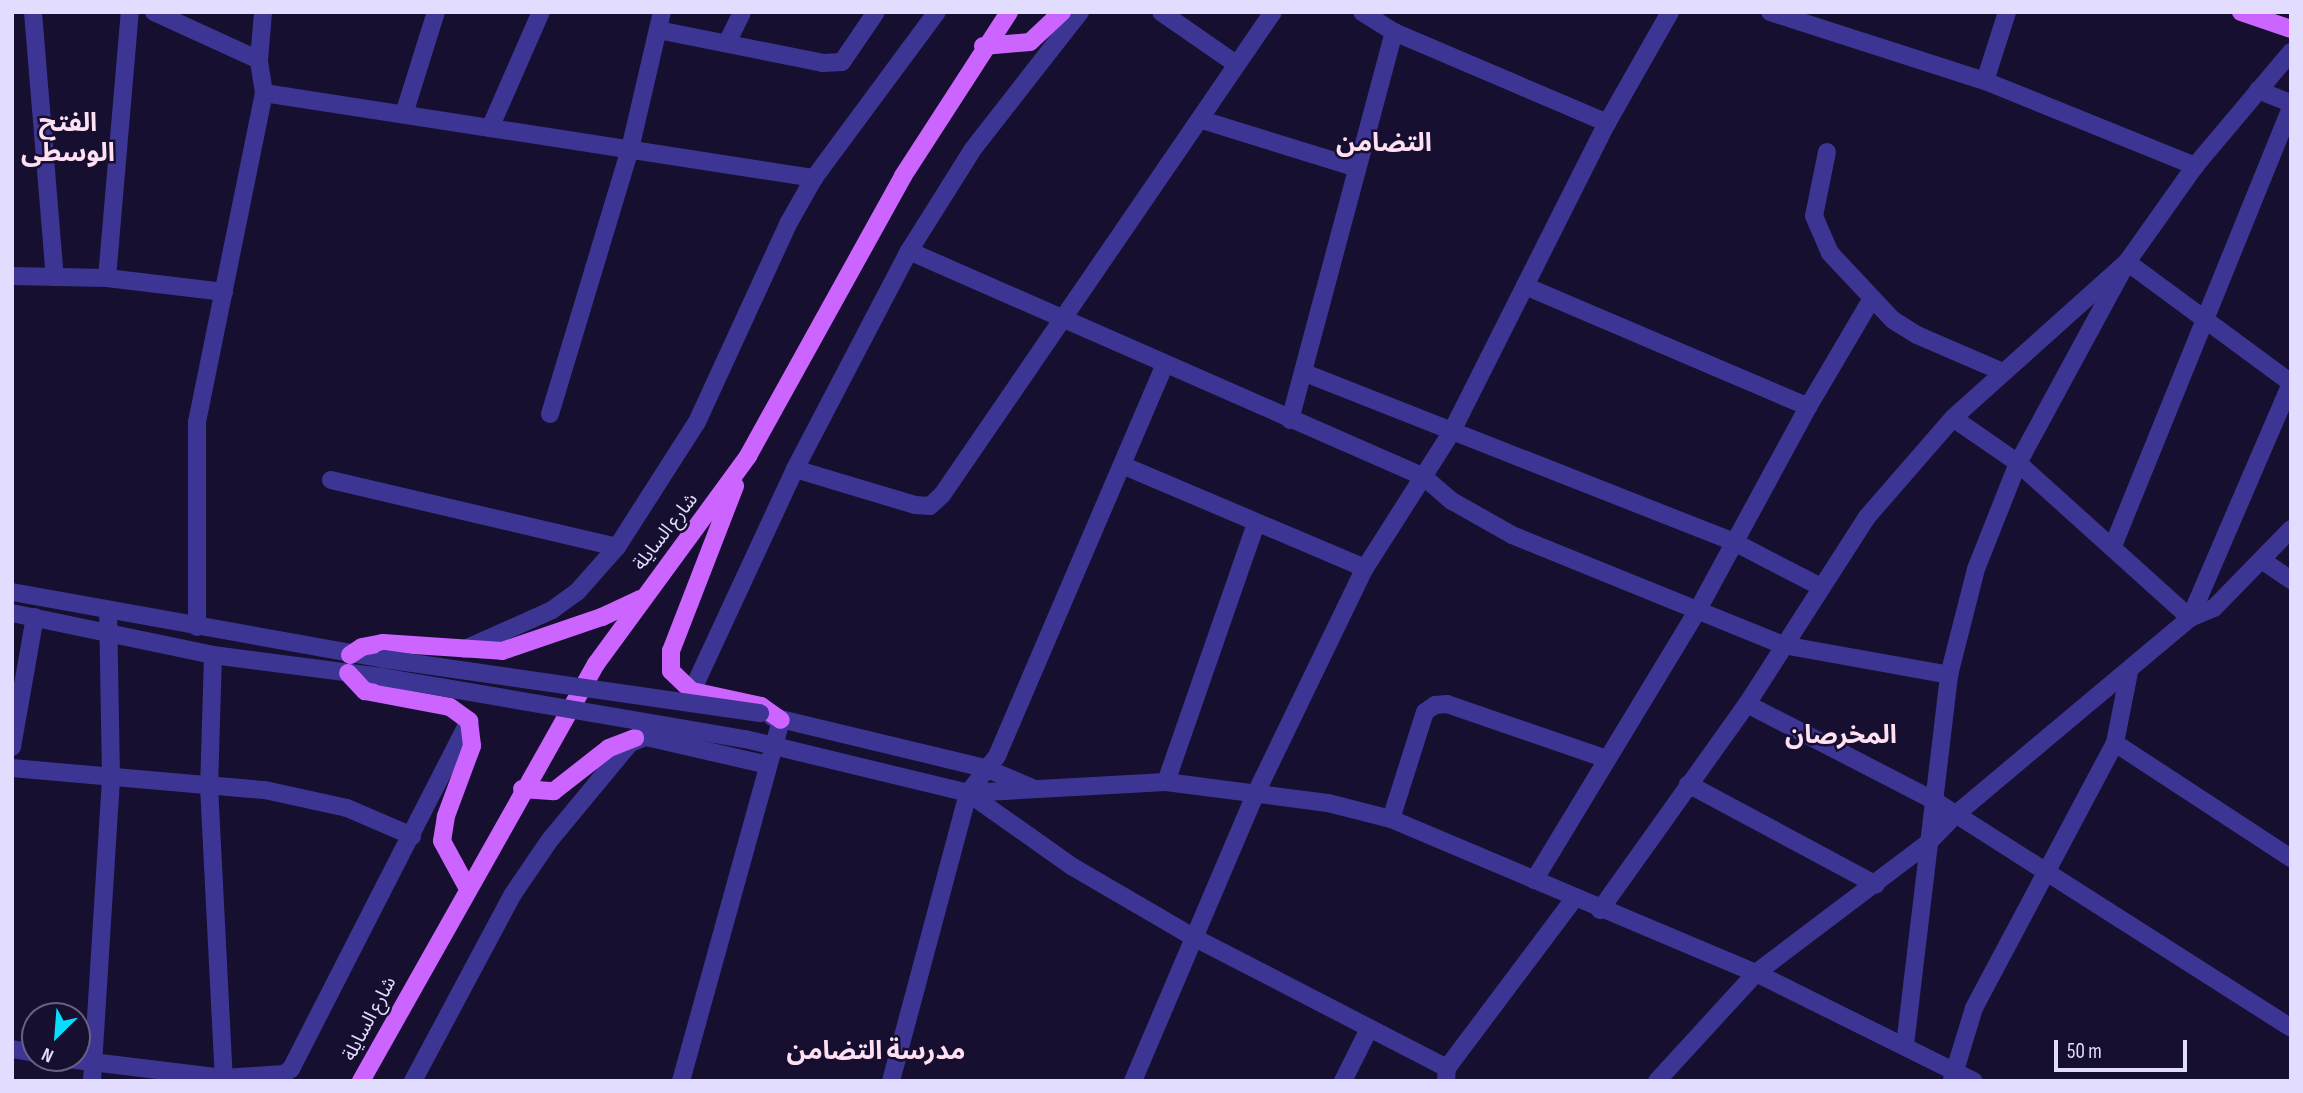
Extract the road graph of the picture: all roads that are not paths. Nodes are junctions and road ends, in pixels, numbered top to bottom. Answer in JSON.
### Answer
{"nodes":[{"id":1,"x":33,"y":12,"type":"edge"},
{"id":2,"x":130,"y":12,"type":"edge"},
{"id":3,"x":154,"y":12,"type":"edge"},
{"id":4,"x":263,"y":12,"type":"edge"},
{"id":5,"x":436,"y":12,"type":"edge"},
{"id":6,"x":541,"y":12,"type":"edge"},
{"id":7,"x":743,"y":12,"type":"edge"},
{"id":8,"x":876,"y":12,"type":"edge"},
{"id":9,"x":937,"y":12,"type":"edge"},
{"id":10,"x":1009,"y":12,"type":"edge"},
{"id":11,"x":1062,"y":12,"type":"edge"},
{"id":12,"x":1080,"y":12,"type":"edge"},
{"id":13,"x":1161,"y":12,"type":"edge"},
{"id":14,"x":1273,"y":12,"type":"edge"},
{"id":15,"x":1362,"y":12,"type":"edge"},
{"id":16,"x":1670,"y":12,"type":"edge"},
{"id":17,"x":1770,"y":12,"type":"edge"},
{"id":18,"x":2007,"y":12,"type":"edge"},
{"id":19,"x":2241,"y":12,"type":"edge"},
{"id":20,"x":660,"y":21,"type":"edge"},
{"id":21,"x":2291,"y":29,"type":"edge"},
{"id":22,"x":1394,"y":32,"type":"junction"},
{"id":23,"x":727,"y":43,"type":"junction"},
{"id":24,"x":983,"y":47,"type":"junction"},
{"id":25,"x":2291,"y":52,"type":"edge"},
{"id":26,"x":259,"y":60,"type":"junction"},
{"id":27,"x":1236,"y":64,"type":"junction"},
{"id":28,"x":1985,"y":81,"type":"junction"},
{"id":29,"x":2258,"y":90,"type":"junction"},
{"id":30,"x":264,"y":93,"type":"junction"},
{"id":31,"x":2291,"y":105,"type":"edge"},
{"id":32,"x":404,"y":114,"type":"junction"},
{"id":33,"x":1202,"y":120,"type":"junction"},
{"id":34,"x":1607,"y":123,"type":"junction"},
{"id":35,"x":490,"y":128,"type":"junction"},
{"id":36,"x":629,"y":149,"type":"junction"},
{"id":37,"x":1827,"y":152,"type":"dead end"},
{"id":38,"x":2196,"y":166,"type":"junction"},
{"id":39,"x":1357,"y":168,"type":"junction"},
{"id":40,"x":814,"y":178,"type":"junction"},
{"id":41,"x":909,"y":251,"type":"junction"},
{"id":42,"x":2127,"y":262,"type":"junction"},
{"id":43,"x":12,"y":276,"type":"edge"},
{"id":44,"x":55,"y":277,"type":"junction"},
{"id":45,"x":107,"y":278,"type":"junction"},
{"id":46,"x":1525,"y":286,"type":"junction"},
{"id":47,"x":224,"y":292,"type":"junction"},
{"id":48,"x":1871,"y":300,"type":"junction"},
{"id":49,"x":1066,"y":319,"type":"junction"},
{"id":50,"x":2205,"y":323,"type":"junction"},
{"id":51,"x":1165,"y":364,"type":"junction"},
{"id":52,"x":2003,"y":372,"type":"junction"},
{"id":53,"x":1305,"y":373,"type":"junction"},
{"id":54,"x":2291,"y":384,"type":"edge"},
{"id":55,"x":1808,"y":407,"type":"junction"},
{"id":56,"x":550,"y":414,"type":"dead end"},
{"id":57,"x":1953,"y":418,"type":"junction"},
{"id":58,"x":1290,"y":420,"type":"junction"},
{"id":59,"x":1451,"y":433,"type":"junction"},
{"id":60,"x":748,"y":456,"type":"junction"},
{"id":61,"x":2018,"y":463,"type":"junction"},
{"id":62,"x":1122,"y":464,"type":"junction"},
{"id":63,"x":795,"y":469,"type":"junction"},
{"id":64,"x":1424,"y":477,"type":"junction"},
{"id":65,"x":331,"y":480,"type":"dead end"},
{"id":66,"x":1256,"y":523,"type":"junction"},
{"id":67,"x":2291,"y":529,"type":"edge"},
{"id":68,"x":1736,"y":543,"type":"junction"},
{"id":69,"x":2113,"y":546,"type":"junction"},
{"id":70,"x":617,"y":547,"type":"junction"},
{"id":71,"x":2263,"y":561,"type":"junction"},
{"id":72,"x":1365,"y":568,"type":"junction"},
{"id":73,"x":2291,"y":580,"type":"edge"},
{"id":74,"x":1819,"y":586,"type":"junction"},
{"id":75,"x":12,"y":592,"type":"edge"},
{"id":76,"x":640,"y":599,"type":"junction"},
{"id":77,"x":1699,"y":608,"type":"junction"},
{"id":78,"x":108,"y":611,"type":"junction"},
{"id":79,"x":12,"y":613,"type":"edge"},
{"id":80,"x":35,"y":617,"type":"junction"},
{"id":81,"x":2190,"y":618,"type":"junction"},
{"id":82,"x":197,"y":627,"type":"junction"},
{"id":83,"x":108,"y":637,"type":"junction"},
{"id":84,"x":1783,"y":645,"type":"junction"},
{"id":85,"x":465,"y":649,"type":"junction"},
{"id":86,"x":213,"y":655,"type":"junction"},
{"id":87,"x":349,"y":664,"type":"junction"},
{"id":88,"x":383,"y":668,"type":"junction"},
{"id":89,"x":2129,"y":672,"type":"junction"},
{"id":90,"x":1949,"y":675,"type":"junction"},
{"id":91,"x":692,"y":691,"type":"junction"},
{"id":92,"x":1747,"y":704,"type":"junction"},
{"id":93,"x":781,"y":720,"type":"junction"},
{"id":94,"x":469,"y":721,"type":"junction"},
{"id":95,"x":635,"y":738,"type":"junction"},
{"id":96,"x":2115,"y":743,"type":"junction"},
{"id":97,"x":773,"y":746,"type":"junction"},
{"id":98,"x":12,"y":747,"type":"edge"},
{"id":99,"x":1607,"y":759,"type":"junction"},
{"id":100,"x":768,"y":765,"type":"junction"},
{"id":101,"x":12,"y":768,"type":"edge"},
{"id":102,"x":985,"y":768,"type":"junction"},
{"id":103,"x":111,"y":778,"type":"junction"},
{"id":104,"x":1166,"y":782,"type":"junction"},
{"id":105,"x":1688,"y":784,"type":"junction"},
{"id":106,"x":209,"y":786,"type":"junction"},
{"id":107,"x":522,"y":789,"type":"junction"},
{"id":108,"x":1042,"y":791,"type":"junction"},
{"id":109,"x":968,"y":793,"type":"junction"},
{"id":110,"x":1256,"y":793,"type":"junction"},
{"id":111,"x":1935,"y":801,"type":"junction"},
{"id":112,"x":1954,"y":816,"type":"junction"},
{"id":113,"x":1391,"y":819,"type":"junction"},
{"id":114,"x":412,"y":836,"type":"junction"},
{"id":115,"x":1928,"y":843,"type":"junction"},
{"id":116,"x":2291,"y":858,"type":"edge"},
{"id":117,"x":2046,"y":870,"type":"junction"},
{"id":118,"x":1534,"y":880,"type":"junction"},
{"id":119,"x":1876,"y":885,"type":"junction"},
{"id":120,"x":467,"y":887,"type":"junction"},
{"id":121,"x":1574,"y":900,"type":"junction"},
{"id":122,"x":1600,"y":910,"type":"junction"},
{"id":123,"x":1195,"y":938,"type":"junction"},
{"id":124,"x":1756,"y":973,"type":"junction"},
{"id":125,"x":2291,"y":1028,"type":"edge"},
{"id":126,"x":1369,"y":1029,"type":"junction"},
{"id":127,"x":1905,"y":1045,"type":"junction"},
{"id":128,"x":93,"y":1073,"type":"edge"},
{"id":129,"x":1447,"y":1075,"type":"edge"},
{"id":130,"x":1954,"y":1076,"type":"edge"},
{"id":131,"x":224,"y":1080,"type":"edge"},
{"id":132,"x":361,"y":1081,"type":"edge"},
{"id":133,"x":413,"y":1081,"type":"edge"},
{"id":134,"x":681,"y":1081,"type":"edge"},
{"id":135,"x":891,"y":1081,"type":"edge"},
{"id":136,"x":1133,"y":1081,"type":"edge"},
{"id":137,"x":1343,"y":1081,"type":"edge"},
{"id":138,"x":1658,"y":1081,"type":"edge"},
{"id":139,"x":1974,"y":1081,"type":"edge"}],
"edges":[{"from":1,"to":44,"type":"street"},
{"from":2,"to":45,"type":"street"},
{"from":3,"to":26,"type":"street"},
{"from":4,"to":26,"type":"street"},
{"from":5,"to":32,"type":"street"},
{"from":6,"to":35,"type":"street"},
{"from":7,"to":23,"type":"street"},
{"from":8,"to":23,"type":"street"},
{"from":9,"to":40,"type":"street"},
{"from":10,"to":24,"type":"main road","name":"شارع السايلة"},
{"from":11,"to":24,"type":"main road"},
{"from":12,"to":41,"type":"street"},
{"from":13,"to":27,"type":"street"},
{"from":14,"to":27,"type":"street"},
{"from":15,"to":22,"type":"street"},
{"from":16,"to":34,"type":"street"},
{"from":17,"to":28,"type":"street"},
{"from":18,"to":28,"type":"street"},
{"from":19,"to":21,"type":"main road"},
{"from":20,"to":23,"type":"street"},
{"from":20,"to":36,"type":"street"},
{"from":22,"to":34,"type":"street"},
{"from":22,"to":39,"type":"street"},
{"from":24,"to":60,"type":"main road","name":"شارع السايلة"},
{"from":25,"to":29,"type":"street"},
{"from":26,"to":30,"type":"street"},
{"from":27,"to":33,"type":"street"},
{"from":28,"to":38,"type":"street"},
{"from":29,"to":31,"type":"street"},
{"from":29,"to":38,"type":"street"},
{"from":30,"to":32,"type":"street"},
{"from":30,"to":47,"type":"street"},
{"from":31,"to":50,"type":"street"},
{"from":32,"to":35,"type":"street"},
{"from":33,"to":39,"type":"street"},
{"from":33,"to":49,"type":"street"},
{"from":34,"to":46,"type":"street"},
{"from":35,"to":36,"type":"street"},
{"from":36,"to":40,"type":"street"},
{"from":36,"to":56,"type":"street"},
{"from":37,"to":48,"type":"street"},
{"from":38,"to":42,"type":"street"},
{"from":39,"to":53,"type":"street"},
{"from":40,"to":70,"type":"street"},
{"from":41,"to":49,"type":"street"},
{"from":41,"to":63,"type":"street"},
{"from":42,"to":50,"type":"street"},
{"from":42,"to":52,"type":"street"},
{"from":42,"to":61,"type":"street"},
{"from":43,"to":44,"type":"street"},
{"from":44,"to":45,"type":"street"},
{"from":45,"to":47,"type":"street"},
{"from":46,"to":55,"type":"street"},
{"from":46,"to":59,"type":"street"},
{"from":47,"to":82,"type":"street"},
{"from":48,"to":52,"type":"street"},
{"from":48,"to":55,"type":"street"},
{"from":49,"to":51,"type":"street"},
{"from":49,"to":63,"type":"street"},
{"from":50,"to":54,"type":"street"},
{"from":50,"to":69,"type":"street"},
{"from":51,"to":58,"type":"street"},
{"from":51,"to":62,"type":"street"},
{"from":52,"to":57,"type":"street"},
{"from":53,"to":58,"type":"street"},
{"from":53,"to":59,"type":"street"},
{"from":54,"to":81,"type":"street"},
{"from":55,"to":68,"type":"street"},
{"from":57,"to":61,"type":"street"},
{"from":57,"to":74,"type":"street"},
{"from":58,"to":64,"type":"street"},
{"from":59,"to":64,"type":"street"},
{"from":59,"to":68,"type":"street"},
{"from":60,"to":76,"type":"main road","name":"شارع السايلة"},
{"from":60,"to":91,"type":"main road"},
{"from":61,"to":69,"type":"street"},
{"from":61,"to":90,"type":"street"},
{"from":62,"to":66,"type":"street"},
{"from":62,"to":102,"type":"street"},
{"from":63,"to":91,"type":"street"},
{"from":64,"to":72,"type":"street"},
{"from":64,"to":77,"type":"street"},
{"from":65,"to":70,"type":"street"},
{"from":66,"to":72,"type":"street"},
{"from":66,"to":104,"type":"street"},
{"from":67,"to":71,"type":"street"},
{"from":68,"to":74,"type":"street"},
{"from":68,"to":77,"type":"street"},
{"from":69,"to":81,"type":"street"},
{"from":70,"to":85,"type":"street"},
{"from":71,"to":73,"type":"street"},
{"from":71,"to":81,"type":"street"},
{"from":72,"to":110,"type":"street"},
{"from":74,"to":84,"type":"street"},
{"from":75,"to":78,"type":"street"},
{"from":76,"to":85,"type":"main road"},
{"from":76,"to":107,"type":"main road","name":"شارع السايلة"},
{"from":77,"to":84,"type":"street"},
{"from":77,"to":99,"type":"street"},
{"from":78,"to":82,"type":"street"},
{"from":78,"to":83,"type":"street"},
{"from":79,"to":80,"type":"street"},
{"from":80,"to":83,"type":"street"},
{"from":80,"to":98,"type":"street"},
{"from":81,"to":89,"type":"street"},
{"from":82,"to":87,"type":"street"},
{"from":83,"to":86,"type":"street"},
{"from":83,"to":103,"type":"street"},
{"from":84,"to":90,"type":"street"},
{"from":84,"to":92,"type":"street"},
{"from":85,"to":87,"type":"main road"},
{"from":86,"to":87,"type":"street"},
{"from":86,"to":106,"type":"street"},
{"from":87,"to":88,"type":"street"},
{"from":87,"to":94,"type":"main road"},
{"from":88,"to":93,"type":"street","bridge":true},
{"from":88,"to":97,"type":"street","bridge":true},
{"from":89,"to":96,"type":"street"},
{"from":89,"to":112,"type":"street"},
{"from":90,"to":111,"type":"street"},
{"from":91,"to":93,"type":"main road"},
{"from":92,"to":105,"type":"street"},
{"from":92,"to":111,"type":"street"},
{"from":93,"to":97,"type":"street"},
{"from":93,"to":102,"type":"street"},
{"from":94,"to":114,"type":"street"},
{"from":94,"to":120,"type":"main road"},
{"from":95,"to":100,"type":"street"},
{"from":95,"to":107,"type":"main road"},
{"from":95,"to":133,"type":"street"},
{"from":96,"to":116,"type":"street"},
{"from":96,"to":117,"type":"street"},
{"from":97,"to":100,"type":"street"},
{"from":97,"to":109,"type":"street"},
{"from":99,"to":113,"type":"street"},
{"from":99,"to":118,"type":"street"},
{"from":100,"to":134,"type":"street"},
{"from":101,"to":103,"type":"street"},
{"from":102,"to":108,"type":"street"},
{"from":102,"to":109,"type":"street"},
{"from":103,"to":106,"type":"street"},
{"from":103,"to":128,"type":"street"},
{"from":104,"to":108,"type":"street"},
{"from":104,"to":110,"type":"street"},
{"from":105,"to":119,"type":"street"},
{"from":105,"to":122,"type":"street"},
{"from":106,"to":114,"type":"street"},
{"from":106,"to":131,"type":"street"},
{"from":107,"to":120,"type":"main road","name":"شارع السايلة"},
{"from":108,"to":109,"type":"street"},
{"from":109,"to":123,"type":"street"},
{"from":109,"to":135,"type":"street"},
{"from":110,"to":113,"type":"street"},
{"from":110,"to":123,"type":"street"},
{"from":111,"to":112,"type":"street"},
{"from":111,"to":115,"type":"street"},
{"from":112,"to":115,"type":"street"},
{"from":112,"to":117,"type":"street"},
{"from":113,"to":118,"type":"street"},
{"from":114,"to":131,"type":"street"},
{"from":115,"to":119,"type":"street"},
{"from":115,"to":127,"type":"street"},
{"from":117,"to":125,"type":"street"},
{"from":117,"to":130,"type":"street"},
{"from":118,"to":121,"type":"street"},
{"from":119,"to":124,"type":"street"},
{"from":120,"to":132,"type":"main road","name":"شارع السايلة"},
{"from":121,"to":122,"type":"street"},
{"from":121,"to":129,"type":"street"},
{"from":122,"to":124,"type":"street"},
{"from":123,"to":126,"type":"street"},
{"from":123,"to":136,"type":"street"},
{"from":124,"to":127,"type":"street"},
{"from":124,"to":138,"type":"street"},
{"from":126,"to":129,"type":"street"},
{"from":126,"to":137,"type":"street"},
{"from":127,"to":130,"type":"street"},
{"from":128,"to":131,"type":"street"},
{"from":130,"to":139,"type":"street"}]}
